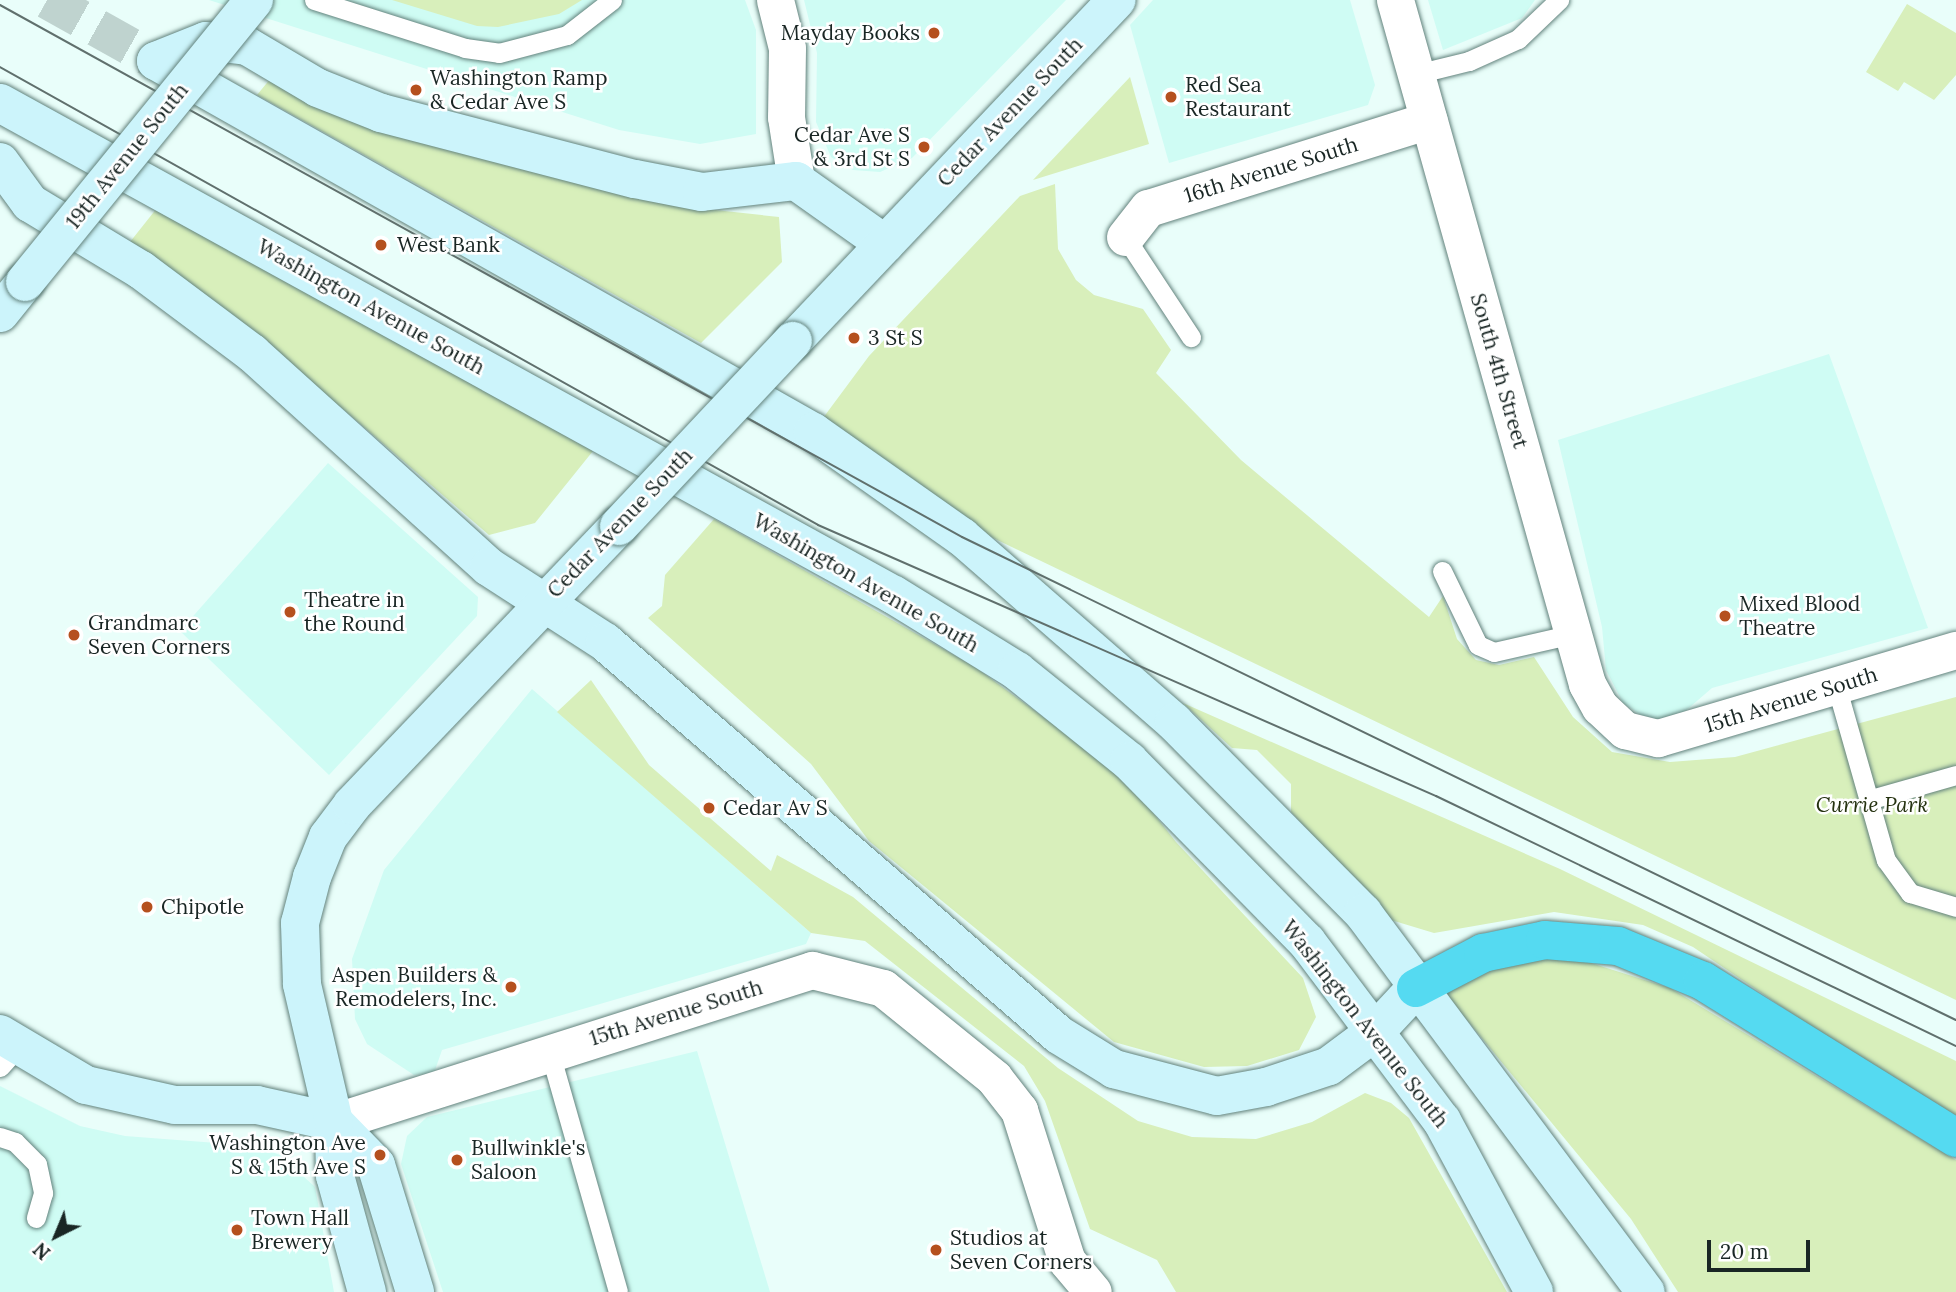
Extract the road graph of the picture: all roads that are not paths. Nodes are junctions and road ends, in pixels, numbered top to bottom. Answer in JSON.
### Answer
{"nodes":[{"id":1,"x":254,"y":0,"type":"edge"},
{"id":2,"x":314,"y":0,"type":"edge"},
{"id":3,"x":612,"y":0,"type":"edge"},
{"id":4,"x":775,"y":0,"type":"edge"},
{"id":5,"x":1117,"y":0,"type":"edge"},
{"id":6,"x":1395,"y":0,"type":"edge"},
{"id":7,"x":1559,"y":0,"type":"edge"},
{"id":8,"x":1416,"y":74,"type":"junction"},
{"id":9,"x":0,"y":103,"type":"edge"},
{"id":10,"x":1429,"y":120,"type":"junction"},
{"id":11,"x":0,"y":162,"type":"edge"},
{"id":12,"x":796,"y":181,"type":"junction"},
{"id":13,"x":1125,"y":237,"type":"joint"},
{"id":14,"x":885,"y":244,"type":"junction"},
{"id":15,"x":0,"y":313,"type":"edge"},
{"id":16,"x":1191,"y":337,"type":"dead end"},
{"id":17,"x":1442,"y":571,"type":"dead end"},
{"id":18,"x":544,"y":602,"type":"junction"},
{"id":19,"x":1573,"y":634,"type":"junction"},
{"id":20,"x":1956,"y":650,"type":"edge"},
{"id":21,"x":1836,"y":685,"type":"junction"},
{"id":22,"x":1625,"y":730,"type":"joint"},
{"id":23,"x":1956,"y":775,"type":"edge"},
{"id":24,"x":1868,"y":800,"type":"junction"},
{"id":25,"x":1956,"y":907,"type":"edge"},
{"id":26,"x":1416,"y":988,"type":"junction"},
{"id":27,"x":1376,"y":1031,"type":"junction"},
{"id":28,"x":6,"y":1049,"type":"edge"},
{"id":29,"x":550,"y":1053,"type":"junction"},
{"id":30,"x":334,"y":1122,"type":"junction"},
{"id":31,"x":0,"y":1137,"type":"edge"},
{"id":32,"x":1956,"y":1138,"type":"edge"},
{"id":33,"x":36,"y":1218,"type":"dead end"},
{"id":34,"x":1640,"y":1284,"type":"edge"},
{"id":35,"x":367,"y":1292,"type":"edge"},
{"id":36,"x":415,"y":1292,"type":"edge"},
{"id":37,"x":618,"y":1292,"type":"edge"},
{"id":38,"x":1093,"y":1292,"type":"edge"},
{"id":39,"x":1534,"y":1292,"type":"edge"}],
"edges":[{"from":1,"to":15,"type":"main road","name":"19th Avenue South","bridge":true},
{"from":2,"to":3,"type":"lane"},
{"from":4,"to":12,"type":"street"},
{"from":5,"to":14,"type":"main road","name":"Cedar Avenue South"},
{"from":6,"to":8,"type":"street","name":"South 4th Street"},
{"from":7,"to":8,"type":"lane"},
{"from":8,"to":10,"type":"street","name":"South 4th Street"},
{"from":9,"to":27,"type":"main road","name":"Washington Avenue South"},
{"from":10,"to":13,"type":"street","name":"16th Avenue South"},
{"from":10,"to":19,"type":"street","name":"South 4th Street"},
{"from":11,"to":18,"type":"main road"},
{"from":12,"to":14,"type":"main road"},
{"from":12,"to":26,"type":"main road"},
{"from":13,"to":16,"type":"lane"},
{"from":14,"to":18,"type":"main road","name":"Cedar Avenue South","bridge":true},
{"from":17,"to":19,"type":"lane"},
{"from":18,"to":27,"type":"main road"},
{"from":18,"to":30,"type":"main road","name":"Cedar Avenue South"},
{"from":19,"to":22,"type":"street","name":"South 4th Street"},
{"from":20,"to":21,"type":"street","name":"15th Avenue South"},
{"from":21,"to":22,"type":"street","name":"15th Avenue South"},
{"from":21,"to":24,"type":"lane"},
{"from":23,"to":24,"type":"lane"},
{"from":24,"to":25,"type":"lane"},
{"from":26,"to":27,"type":"main road"},
{"from":26,"to":32,"type":"highway"},
{"from":26,"to":34,"type":"main road"},
{"from":27,"to":39,"type":"main road","name":"Washington Avenue South"},
{"from":28,"to":30,"type":"main road"},
{"from":29,"to":30,"type":"street","name":"15th Avenue South"},
{"from":29,"to":37,"type":"lane"},
{"from":29,"to":38,"type":"street","name":"15th Avenue South"},
{"from":30,"to":35,"type":"main road"},
{"from":30,"to":36,"type":"main road"},
{"from":31,"to":33,"type":"lane"}]}
